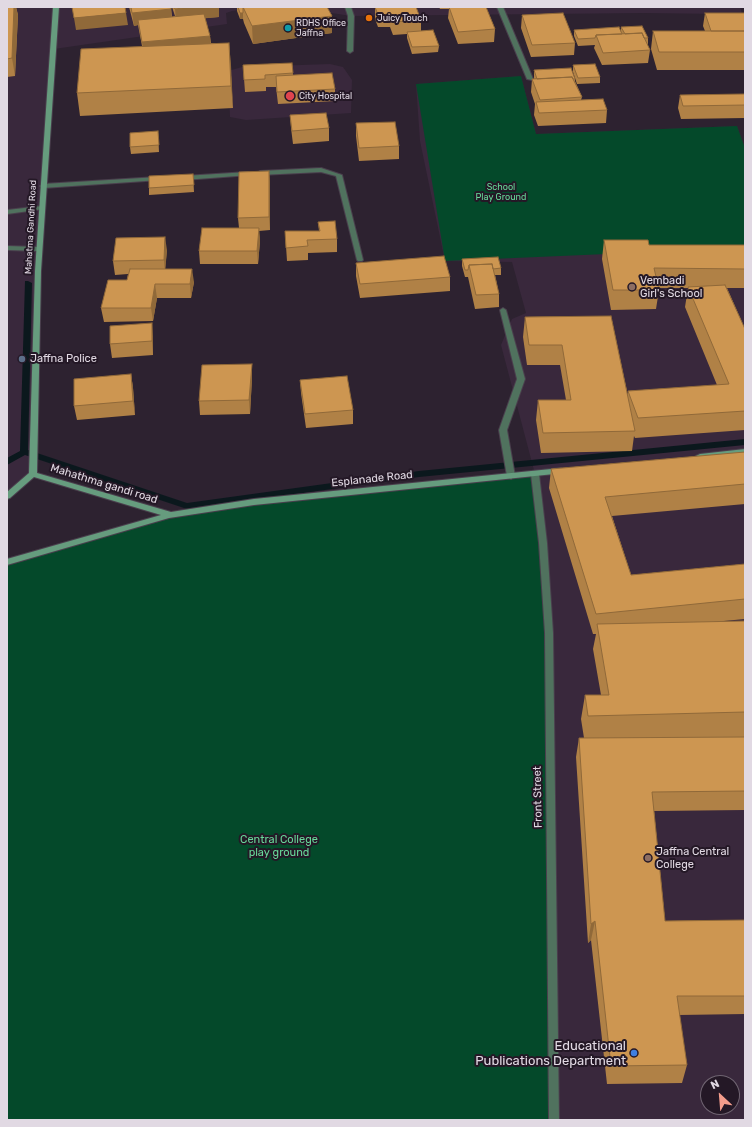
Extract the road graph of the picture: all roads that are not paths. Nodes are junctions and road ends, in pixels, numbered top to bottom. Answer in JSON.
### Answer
{"nodes":[{"id":1,"x":56,"y":7,"type":"edge"},
{"id":2,"x":348,"y":7,"type":"edge"},
{"id":3,"x":500,"y":7,"type":"edge"},
{"id":4,"x":350,"y":51,"type":"dead end"},
{"id":5,"x":530,"y":80,"type":"dead end"},
{"id":6,"x":174,"y":178,"type":"edge"},
{"id":7,"x":166,"y":179,"type":"edge"},
{"id":8,"x":43,"y":186,"type":"junction"},
{"id":9,"x":42,"y":208,"type":"junction"},
{"id":10,"x":7,"y":212,"type":"edge"},
{"id":11,"x":7,"y":248,"type":"edge"},
{"id":12,"x":39,"y":249,"type":"junction"},
{"id":13,"x":360,"y":260,"type":"dead end"},
{"id":14,"x":503,"y":310,"type":"dead end"},
{"id":15,"x":745,"y":451,"type":"edge"},
{"id":16,"x":691,"y":457,"type":"edge"},
{"id":17,"x":566,"y":471,"type":"edge"},
{"id":18,"x":33,"y":474,"type":"junction"},
{"id":19,"x":535,"y":474,"type":"junction"},
{"id":20,"x":511,"y":476,"type":"junction"},
{"id":21,"x":7,"y":496,"type":"edge"},
{"id":22,"x":169,"y":515,"type":"junction"},
{"id":23,"x":7,"y":562,"type":"edge"},
{"id":24,"x":554,"y":1120,"type":"edge"}],
"edges":[{"from":1,"to":8,"type":"street","name":"Mahatma Gandhi Road"},
{"from":2,"to":4,"type":"street"},
{"from":3,"to":5,"type":"street"},
{"from":6,"to":13,"type":"street"},
{"from":7,"to":8,"type":"street"},
{"from":8,"to":9,"type":"street","name":"Mahatma Gandhi Road"},
{"from":9,"to":10,"type":"street"},
{"from":9,"to":12,"type":"street","name":"Mahatma Gandhi Road"},
{"from":11,"to":12,"type":"street"},
{"from":12,"to":18,"type":"street","name":"Mahatma Gandhi Road"},
{"from":14,"to":20,"type":"street"},
{"from":15,"to":16,"type":"street"},
{"from":17,"to":19,"type":"street","name":"Esplanade Road"},
{"from":18,"to":21,"type":"street"},
{"from":18,"to":22,"type":"street","name":"Mahathma gandi road"},
{"from":19,"to":20,"type":"street","name":"Esplanade Road"},
{"from":19,"to":24,"type":"street","name":"Front Street"},
{"from":20,"to":22,"type":"street","name":"Esplanade Road"},
{"from":22,"to":23,"type":"street","name":"Esplanade Road"}]}
